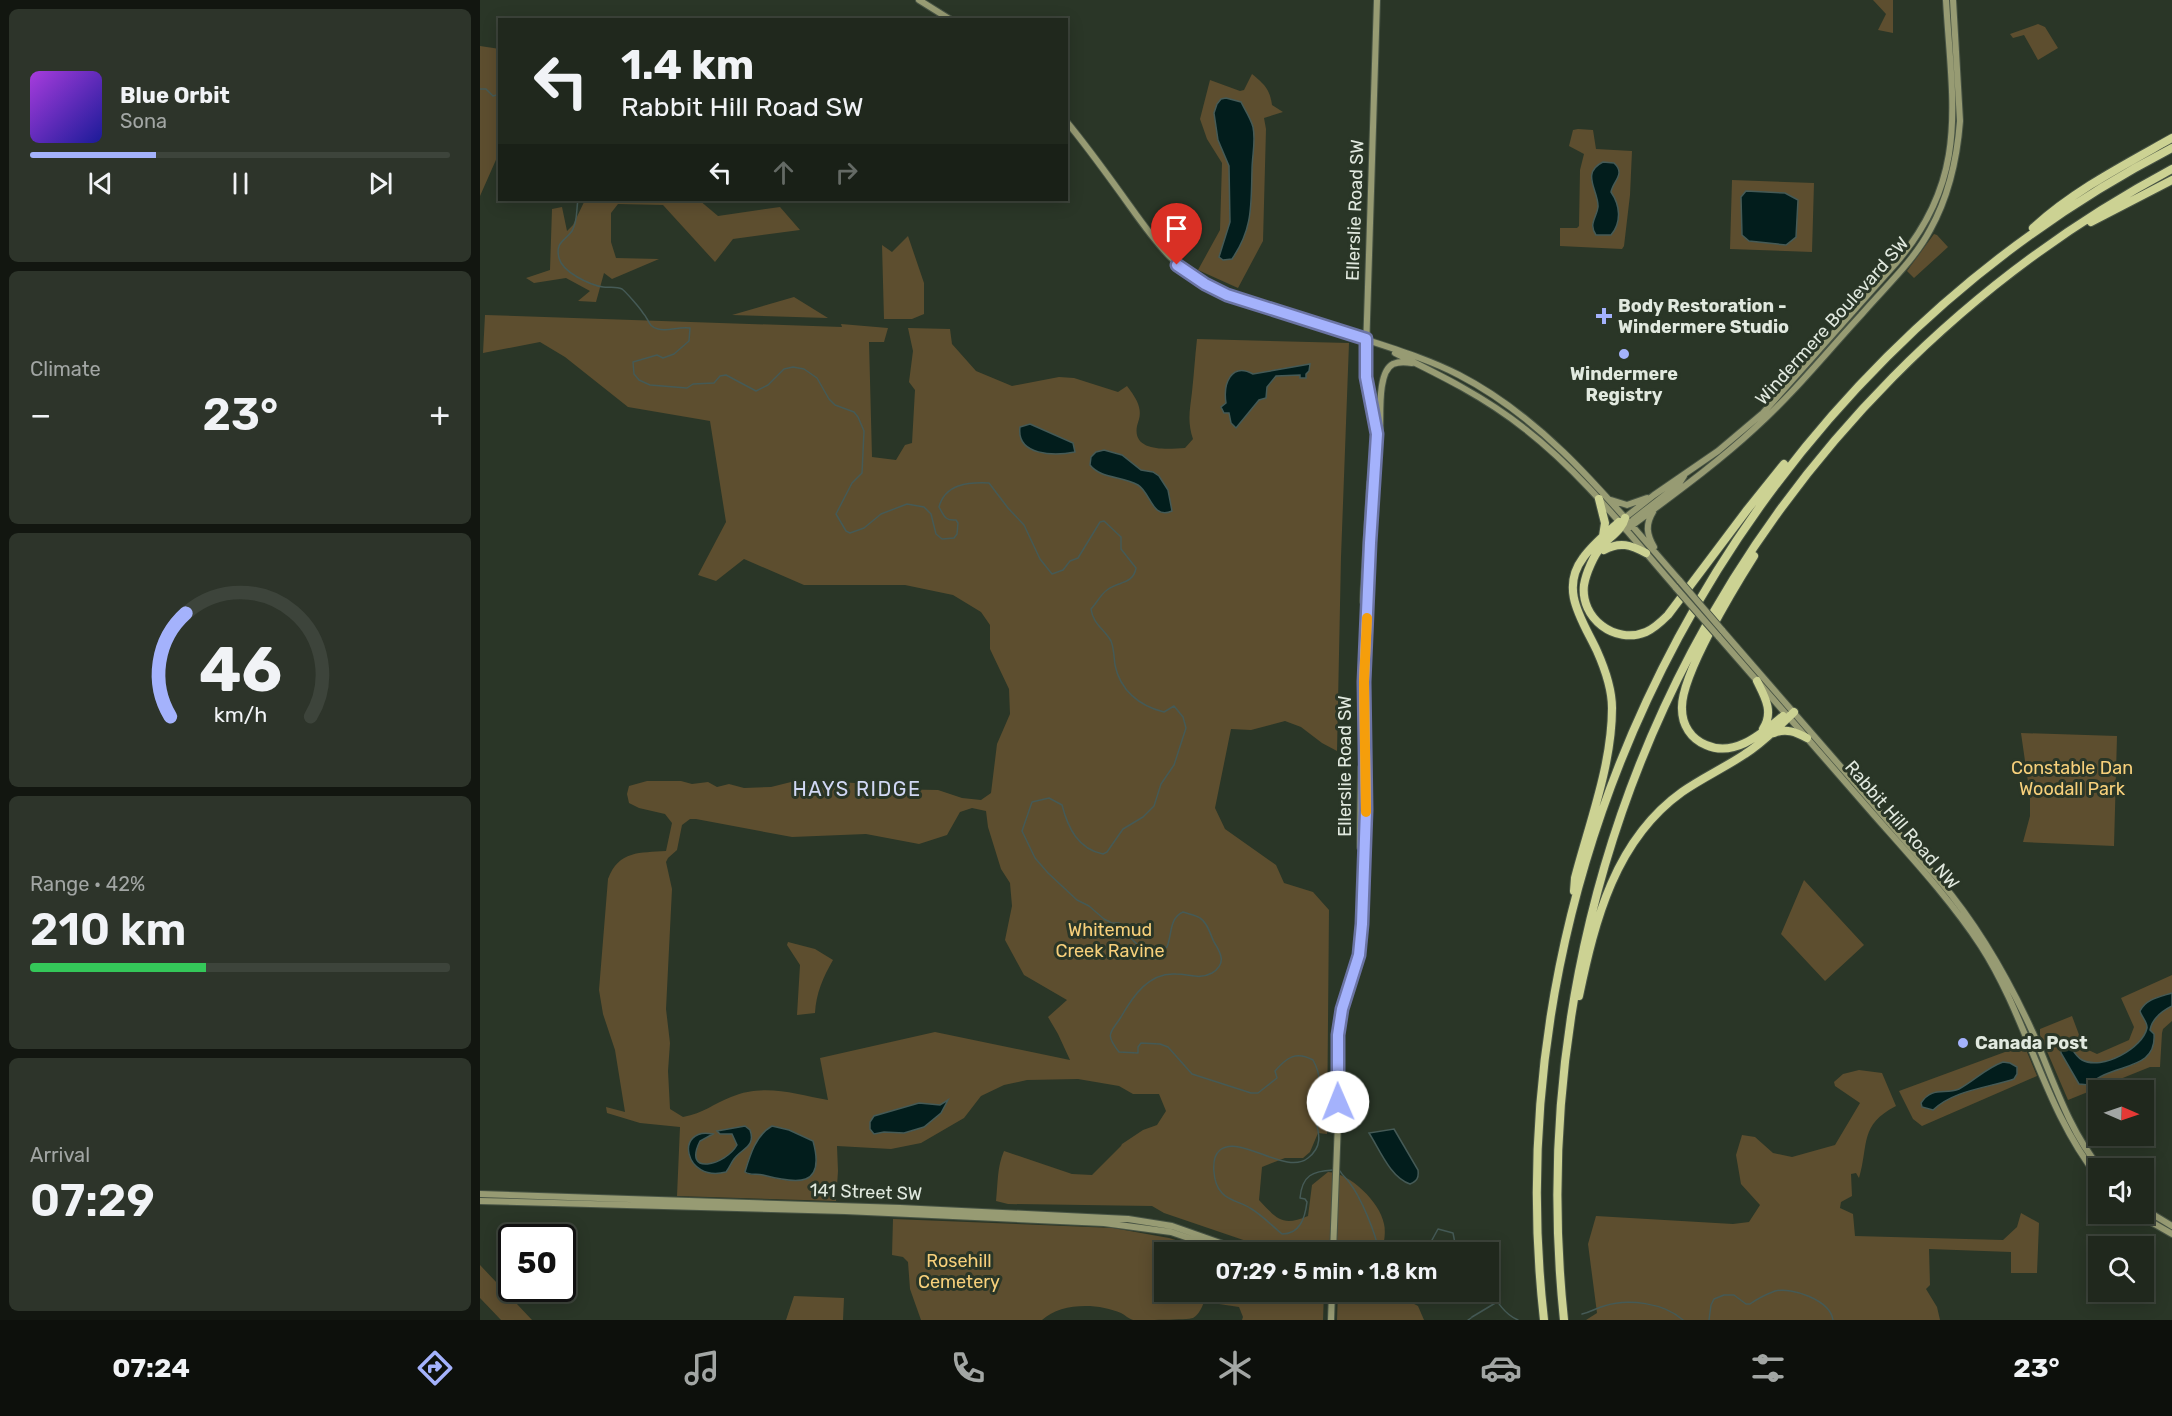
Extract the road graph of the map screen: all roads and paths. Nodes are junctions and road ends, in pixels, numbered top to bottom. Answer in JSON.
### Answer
{"nodes":[{"id":1,"x":919,"y":0,"type":"edge"},
{"id":2,"x":1377,"y":0,"type":"edge"},
{"id":3,"x":1946,"y":0,"type":"edge"},
{"id":4,"x":1953,"y":0,"type":"edge"},
{"id":5,"x":948,"y":18,"type":"edge"},
{"id":6,"x":1068,"y":124,"type":"edge"},
{"id":7,"x":2172,"y":138,"type":"edge"},
{"id":8,"x":2172,"y":147,"type":"edge"},
{"id":9,"x":2172,"y":170,"type":"edge"},
{"id":10,"x":2172,"y":180,"type":"edge"},
{"id":11,"x":2055,"y":240,"type":"junction"},
{"id":12,"x":2007,"y":252,"type":"junction"},
{"id":13,"x":1366,"y":339,"type":"junction"},
{"id":14,"x":1380,"y":344,"type":"junction"},
{"id":15,"x":1418,"y":363,"type":"junction"},
{"id":16,"x":1478,"y":396,"type":"junction"},
{"id":17,"x":1829,"y":418,"type":"junction"},
{"id":18,"x":1526,"y":420,"type":"junction"},
{"id":19,"x":1374,"y":421,"type":"junction"},
{"id":20,"x":1375,"y":468,"type":"junction"},
{"id":21,"x":1686,"y":473,"type":"junction"},
{"id":22,"x":1654,"y":495,"type":"junction"},
{"id":23,"x":1603,"y":499,"type":"junction"},
{"id":24,"x":1660,"y":505,"type":"junction"},
{"id":25,"x":1777,"y":513,"type":"junction"},
{"id":26,"x":1626,"y":524,"type":"junction"},
{"id":27,"x":1602,"y":537,"type":"junction"},
{"id":28,"x":1604,"y":550,"type":"junction"},
{"id":29,"x":1646,"y":553,"type":"junction"},
{"id":30,"x":1659,"y":556,"type":"junction"},
{"id":31,"x":1594,"y":560,"type":"junction"},
{"id":32,"x":1720,"y":633,"type":"junction"},
{"id":33,"x":1757,"y":681,"type":"junction"},
{"id":34,"x":1790,"y":713,"type":"junction"},
{"id":35,"x":1763,"y":736,"type":"junction"},
{"id":36,"x":1807,"y":738,"type":"junction"},
{"id":37,"x":1574,"y":902,"type":"junction"},
{"id":38,"x":1355,"y":968,"type":"junction"},
{"id":39,"x":1564,"y":1065,"type":"junction"},
{"id":40,"x":2092,"y":1158,"type":"edge"},
{"id":41,"x":2088,"y":1164,"type":"edge"},
{"id":42,"x":480,"y":1194,"type":"edge"},
{"id":43,"x":480,"y":1201,"type":"edge"},
{"id":44,"x":2154,"y":1215,"type":"edge"},
{"id":45,"x":2154,"y":1224,"type":"edge"},
{"id":46,"x":2172,"y":1226,"type":"edge"},
{"id":47,"x":2172,"y":1234,"type":"edge"},
{"id":48,"x":1200,"y":1242,"type":"edge"},
{"id":49,"x":1218,"y":1242,"type":"edge"},
{"id":50,"x":1333,"y":1242,"type":"edge"},
{"id":51,"x":1331,"y":1302,"type":"edge"},
{"id":52,"x":1331,"y":1320,"type":"edge"},
{"id":53,"x":1544,"y":1320,"type":"edge"},
{"id":54,"x":1564,"y":1320,"type":"edge"}],
"edges":[{"from":1,"to":5,"type":"main road"},
{"from":2,"to":13,"type":"main road","name":"Ellerslie Road SW"},
{"from":3,"to":21,"type":"main road","name":"Windermere Boulevard SW"},
{"from":4,"to":24,"type":"main road","name":"Windermere Boulevard SW"},
{"from":6,"to":13,"type":"main road"},
{"from":7,"to":12,"type":"highway"},
{"from":8,"to":12,"type":"highway"},
{"from":9,"to":11,"type":"highway"},
{"from":10,"to":11,"type":"highway"},
{"from":11,"to":25,"type":"highway"},
{"from":12,"to":17,"type":"highway"},
{"from":13,"to":14,"type":"main road"},
{"from":13,"to":19,"type":"main road","name":"Ellerslie Road SW"},
{"from":14,"to":15,"type":"main road"},
{"from":14,"to":18,"type":"main road"},
{"from":15,"to":16,"type":"main road"},
{"from":15,"to":20,"type":"main road"},
{"from":16,"to":18,"type":"main road"},
{"from":16,"to":23,"type":"main road"},
{"from":17,"to":31,"type":"highway"},
{"from":17,"to":37,"type":"highway"},
{"from":18,"to":23,"type":"main road"},
{"from":19,"to":20,"type":"main road","name":"Ellerslie Road SW"},
{"from":19,"to":38,"type":"main road","name":"Ellerslie Road SW"},
{"from":20,"to":38,"type":"main road","name":"Ellerslie Road SW"},
{"from":21,"to":22,"type":"main road","name":"Windermere Boulevard SW"},
{"from":21,"to":26,"type":"main road"},
{"from":22,"to":23,"type":"main road"},
{"from":22,"to":26,"type":"main road","name":"Windermere Boulevard SW"},
{"from":23,"to":26,"type":"main road"},
{"from":23,"to":27,"type":"highway"},
{"from":24,"to":26,"type":"main road","name":"Windermere Boulevard SW"},
{"from":24,"to":30,"type":"main road"},
{"from":25,"to":35,"type":"highway"},
{"from":25,"to":39,"type":"highway"},
{"from":26,"to":27,"type":"highway"},
{"from":26,"to":28,"type":"highway"},
{"from":26,"to":29,"type":"main road","name":"Rabbit Hill Road NW"},
{"from":26,"to":30,"type":"main road","name":"Rabbit Hill Road NW"},
{"from":26,"to":31,"type":"highway"},
{"from":27,"to":37,"type":"highway"},
{"from":28,"to":29,"type":"highway"},
{"from":28,"to":31,"type":"highway"},
{"from":29,"to":32,"type":"main road","name":"Rabbit Hill Road NW","bridge":true},
{"from":30,"to":32,"type":"main road","name":"Rabbit Hill Road NW","bridge":true},
{"from":32,"to":33,"type":"main road","name":"Rabbit Hill Road NW"},
{"from":32,"to":34,"type":"main road","name":"Rabbit Hill Road NW"},
{"from":33,"to":34,"type":"main road","name":"Rabbit Hill Road NW"},
{"from":33,"to":35,"type":"highway"},
{"from":34,"to":35,"type":"highway"},
{"from":34,"to":36,"type":"main road","name":"Rabbit Hill Road NW"},
{"from":34,"to":40,"type":"main road","name":"Rabbit Hill Road NW"},
{"from":35,"to":36,"type":"highway"},
{"from":35,"to":39,"type":"highway"},
{"from":36,"to":41,"type":"main road","name":"Rabbit Hill Road NW"},
{"from":37,"to":53,"type":"highway"},
{"from":38,"to":50,"type":"main road","name":"Ellerslie Road SW"},
{"from":39,"to":54,"type":"highway"},
{"from":42,"to":49,"type":"main road","name":"141 Street SW"},
{"from":43,"to":48,"type":"main road","name":"141 Street SW"},
{"from":44,"to":46,"type":"main road"},
{"from":45,"to":47,"type":"main road"},
{"from":51,"to":52,"type":"main road"}]}
